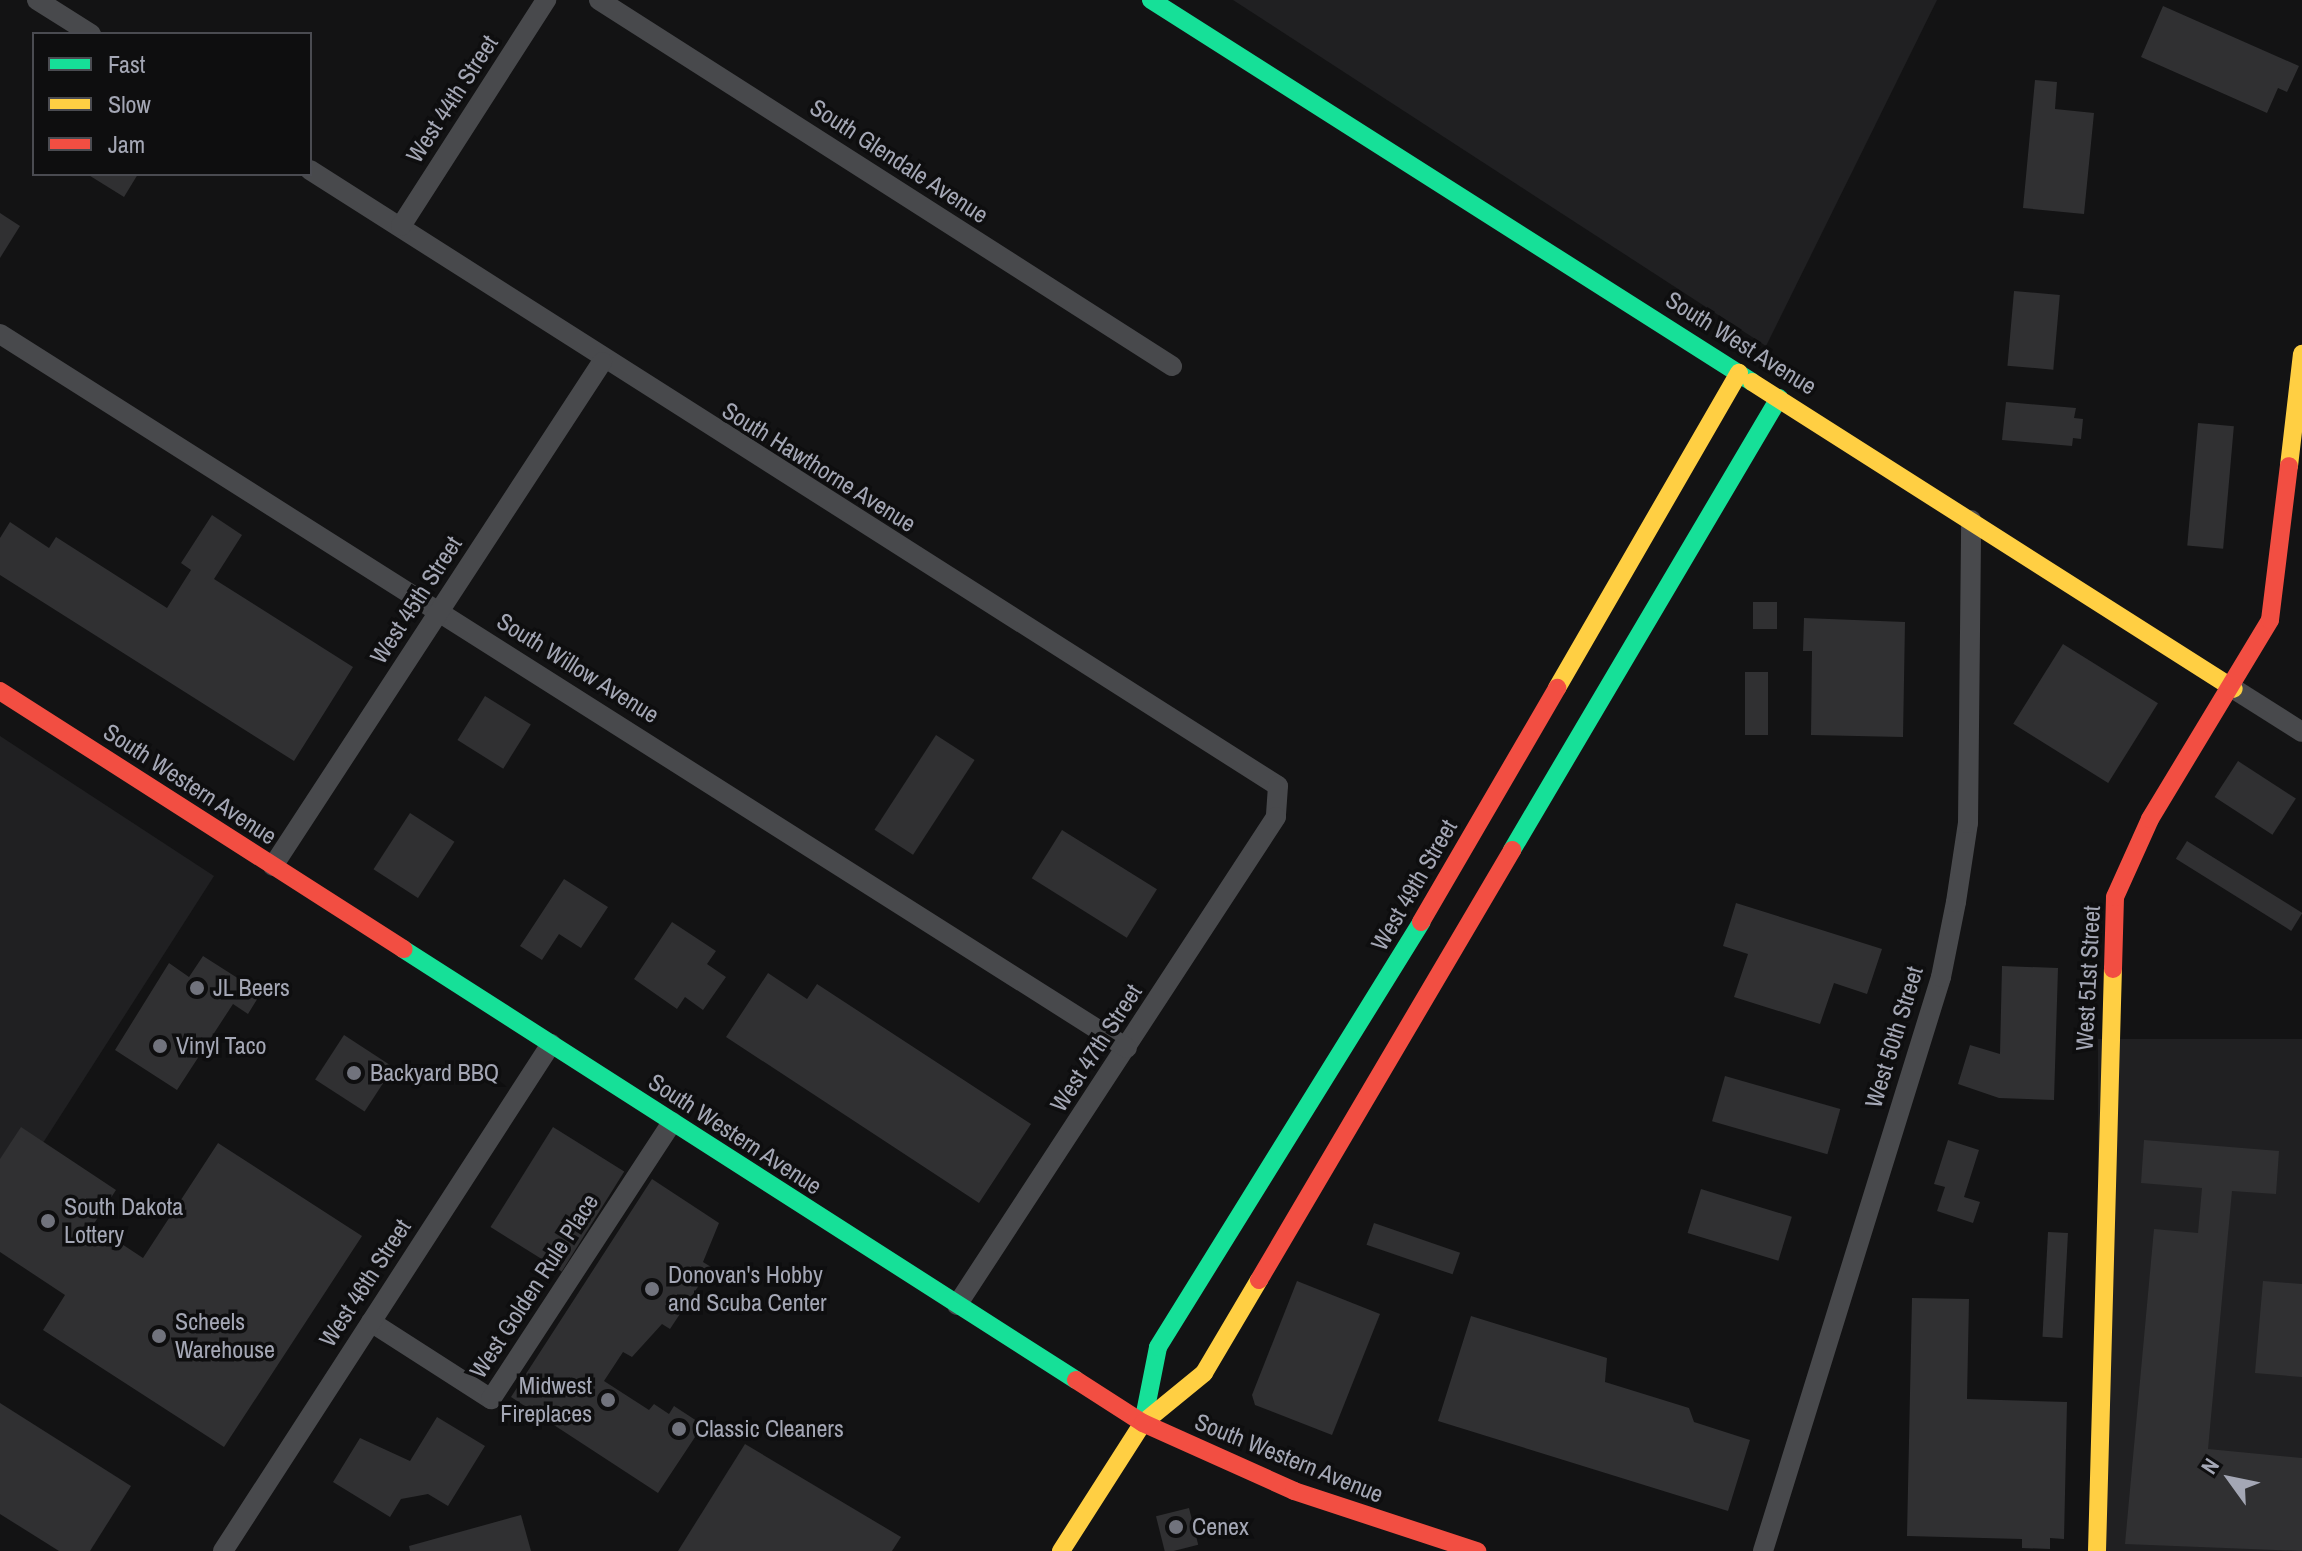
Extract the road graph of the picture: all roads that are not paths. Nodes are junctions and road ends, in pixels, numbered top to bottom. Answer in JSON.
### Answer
{"nodes":[{"id":1,"x":37,"y":0,"type":"edge"},
{"id":2,"x":546,"y":0,"type":"edge"},
{"id":3,"x":599,"y":0,"type":"edge"},
{"id":4,"x":1151,"y":0,"type":"edge"},
{"id":5,"x":88,"y":32,"type":"edge"},
{"id":6,"x":312,"y":171,"type":"edge"},
{"id":7,"x":401,"y":226,"type":"junction"},
{"id":8,"x":0,"y":334,"type":"edge"},
{"id":9,"x":2302,"y":354,"type":"edge"},
{"id":10,"x":602,"y":362,"type":"junction"},
{"id":11,"x":1172,"y":366,"type":"dead end"},
{"id":12,"x":1739,"y":373,"type":"junction"},
{"id":13,"x":1779,"y":398,"type":"junction"},
{"id":14,"x":1971,"y":520,"type":"junction"},
{"id":15,"x":439,"y":611,"type":"junction"},
{"id":16,"x":2234,"y":689,"type":"junction"},
{"id":17,"x":0,"y":691,"type":"edge"},
{"id":18,"x":2302,"y":732,"type":"edge"},
{"id":19,"x":1276,"y":817,"type":"joint"},
{"id":20,"x":273,"y":866,"type":"junction"},
{"id":21,"x":551,"y":1044,"type":"junction"},
{"id":22,"x":1127,"y":1048,"type":"junction"},
{"id":23,"x":672,"y":1122,"type":"junction"},
{"id":24,"x":957,"y":1305,"type":"junction"},
{"id":25,"x":371,"y":1322,"type":"junction"},
{"id":26,"x":1143,"y":1423,"type":"junction"},
{"id":27,"x":223,"y":1551,"type":"edge"},
{"id":28,"x":1061,"y":1551,"type":"edge"},
{"id":29,"x":1477,"y":1551,"type":"edge"},
{"id":30,"x":1763,"y":1551,"type":"edge"},
{"id":31,"x":2097,"y":1551,"type":"edge"}],
"edges":[{"from":1,"to":5,"type":"street"},
{"from":2,"to":7,"type":"street","name":"West 44th Street"},
{"from":3,"to":11,"type":"street","name":"South Glendale Avenue"},
{"from":4,"to":12,"type":"street","name":"South West Avenue"},
{"from":6,"to":7,"type":"street","name":"South Hawthorne Avenue"},
{"from":7,"to":10,"type":"street","name":"South Hawthorne Avenue"},
{"from":8,"to":15,"type":"street","name":"South Willow Avenue"},
{"from":9,"to":16,"type":"street","name":"West 51st Street"},
{"from":10,"to":15,"type":"street","name":"West 45th Street"},
{"from":10,"to":19,"type":"street","name":"South Hawthorne Avenue"},
{"from":12,"to":13,"type":"street","name":"South West Avenue"},
{"from":12,"to":26,"type":"street","name":"West 49th Street"},
{"from":13,"to":14,"type":"street","name":"South West Avenue"},
{"from":13,"to":26,"type":"street","name":"West 49th Street"},
{"from":14,"to":16,"type":"street","name":"South West Avenue"},
{"from":14,"to":30,"type":"street","name":"West 50th Street"},
{"from":15,"to":20,"type":"street","name":"West 45th Street"},
{"from":15,"to":22,"type":"street","name":"South Willow Avenue"},
{"from":16,"to":18,"type":"street","name":"South West Avenue"},
{"from":16,"to":31,"type":"street","name":"West 51st Street"},
{"from":17,"to":20,"type":"street","name":"South Western Avenue"},
{"from":19,"to":22,"type":"street","name":"West 47th Street"},
{"from":20,"to":21,"type":"street","name":"South Western Avenue"},
{"from":21,"to":23,"type":"street","name":"South Western Avenue"},
{"from":21,"to":25,"type":"street","name":"West 46th Street"},
{"from":22,"to":24,"type":"street","name":"West 47th Street"},
{"from":23,"to":24,"type":"street","name":"South Western Avenue"},
{"from":23,"to":25,"type":"street","name":"West Golden Rule Place"},
{"from":24,"to":26,"type":"street","name":"South Western Avenue"},
{"from":25,"to":27,"type":"street","name":"West 46th Street"},
{"from":26,"to":28,"type":"street","name":"West 49th Street"},
{"from":26,"to":29,"type":"street","name":"South Western Avenue"}]}
